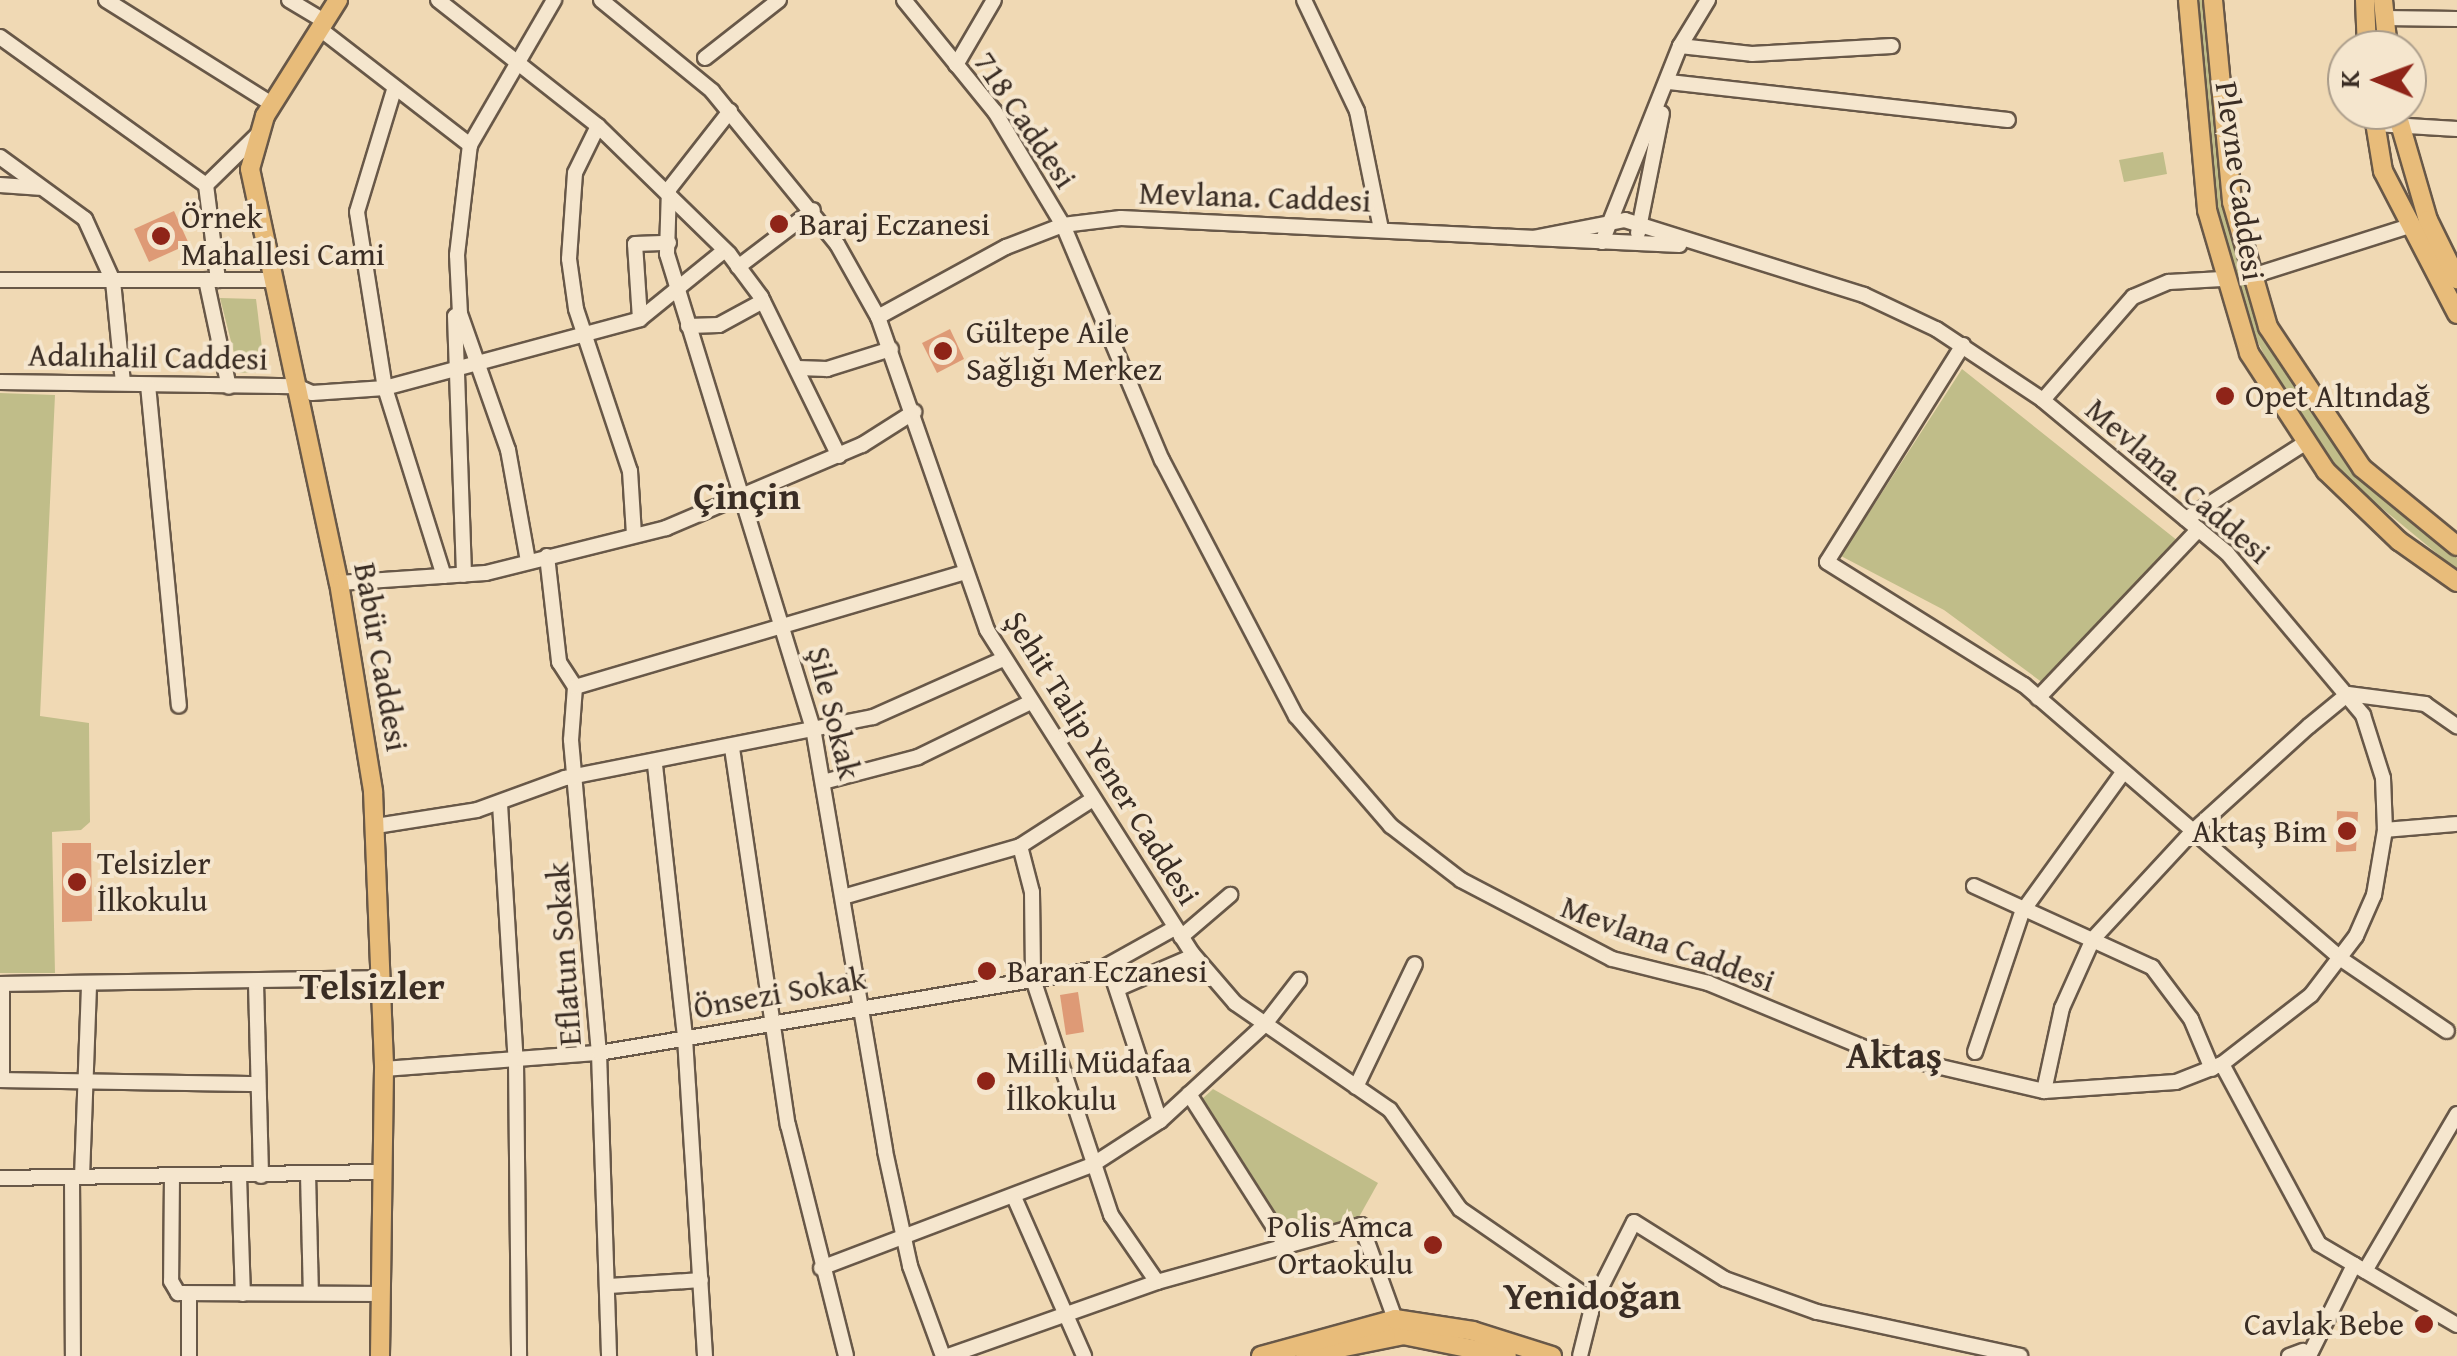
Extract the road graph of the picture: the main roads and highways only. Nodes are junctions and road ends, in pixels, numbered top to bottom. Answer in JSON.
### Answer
{"nodes":[{"id":1,"x":338,"y":0,"type":"edge"},
{"id":2,"x":2188,"y":0,"type":"edge"},
{"id":3,"x":2214,"y":0,"type":"edge"},
{"id":4,"x":2365,"y":0,"type":"edge"},
{"id":5,"x":2366,"y":30,"type":"edge"},
{"id":6,"x":2376,"y":130,"type":"edge"},
{"id":7,"x":2401,"y":130,"type":"edge"},
{"id":8,"x":2457,"y":279,"type":"edge"},
{"id":9,"x":2457,"y":314,"type":"edge"},
{"id":10,"x":2457,"y":546,"type":"edge"},
{"id":11,"x":2457,"y":582,"type":"edge"},
{"id":12,"x":1367,"y":1348,"type":"edge"},
{"id":13,"x":380,"y":1356,"type":"edge"},
{"id":14,"x":1261,"y":1356,"type":"edge"},
{"id":15,"x":1300,"y":1356,"type":"edge"},
{"id":16,"x":1508,"y":1356,"type":"edge"},
{"id":17,"x":1552,"y":1356,"type":"edge"}],
"edges":[{"from":1,"to":13,"type":"main road","name":"Babür Caddesi"},
{"from":2,"to":11,"type":"main road","name":"Plevne Caddesi"},
{"from":3,"to":10,"type":"main road","name":"Plevne Caddesi"},
{"from":4,"to":5,"type":"main road"},
{"from":6,"to":9,"type":"main road"},
{"from":7,"to":8,"type":"main road"},
{"from":12,"to":15,"type":"main road"},
{"from":12,"to":16,"type":"main road"},
{"from":14,"to":17,"type":"main road"}]}
